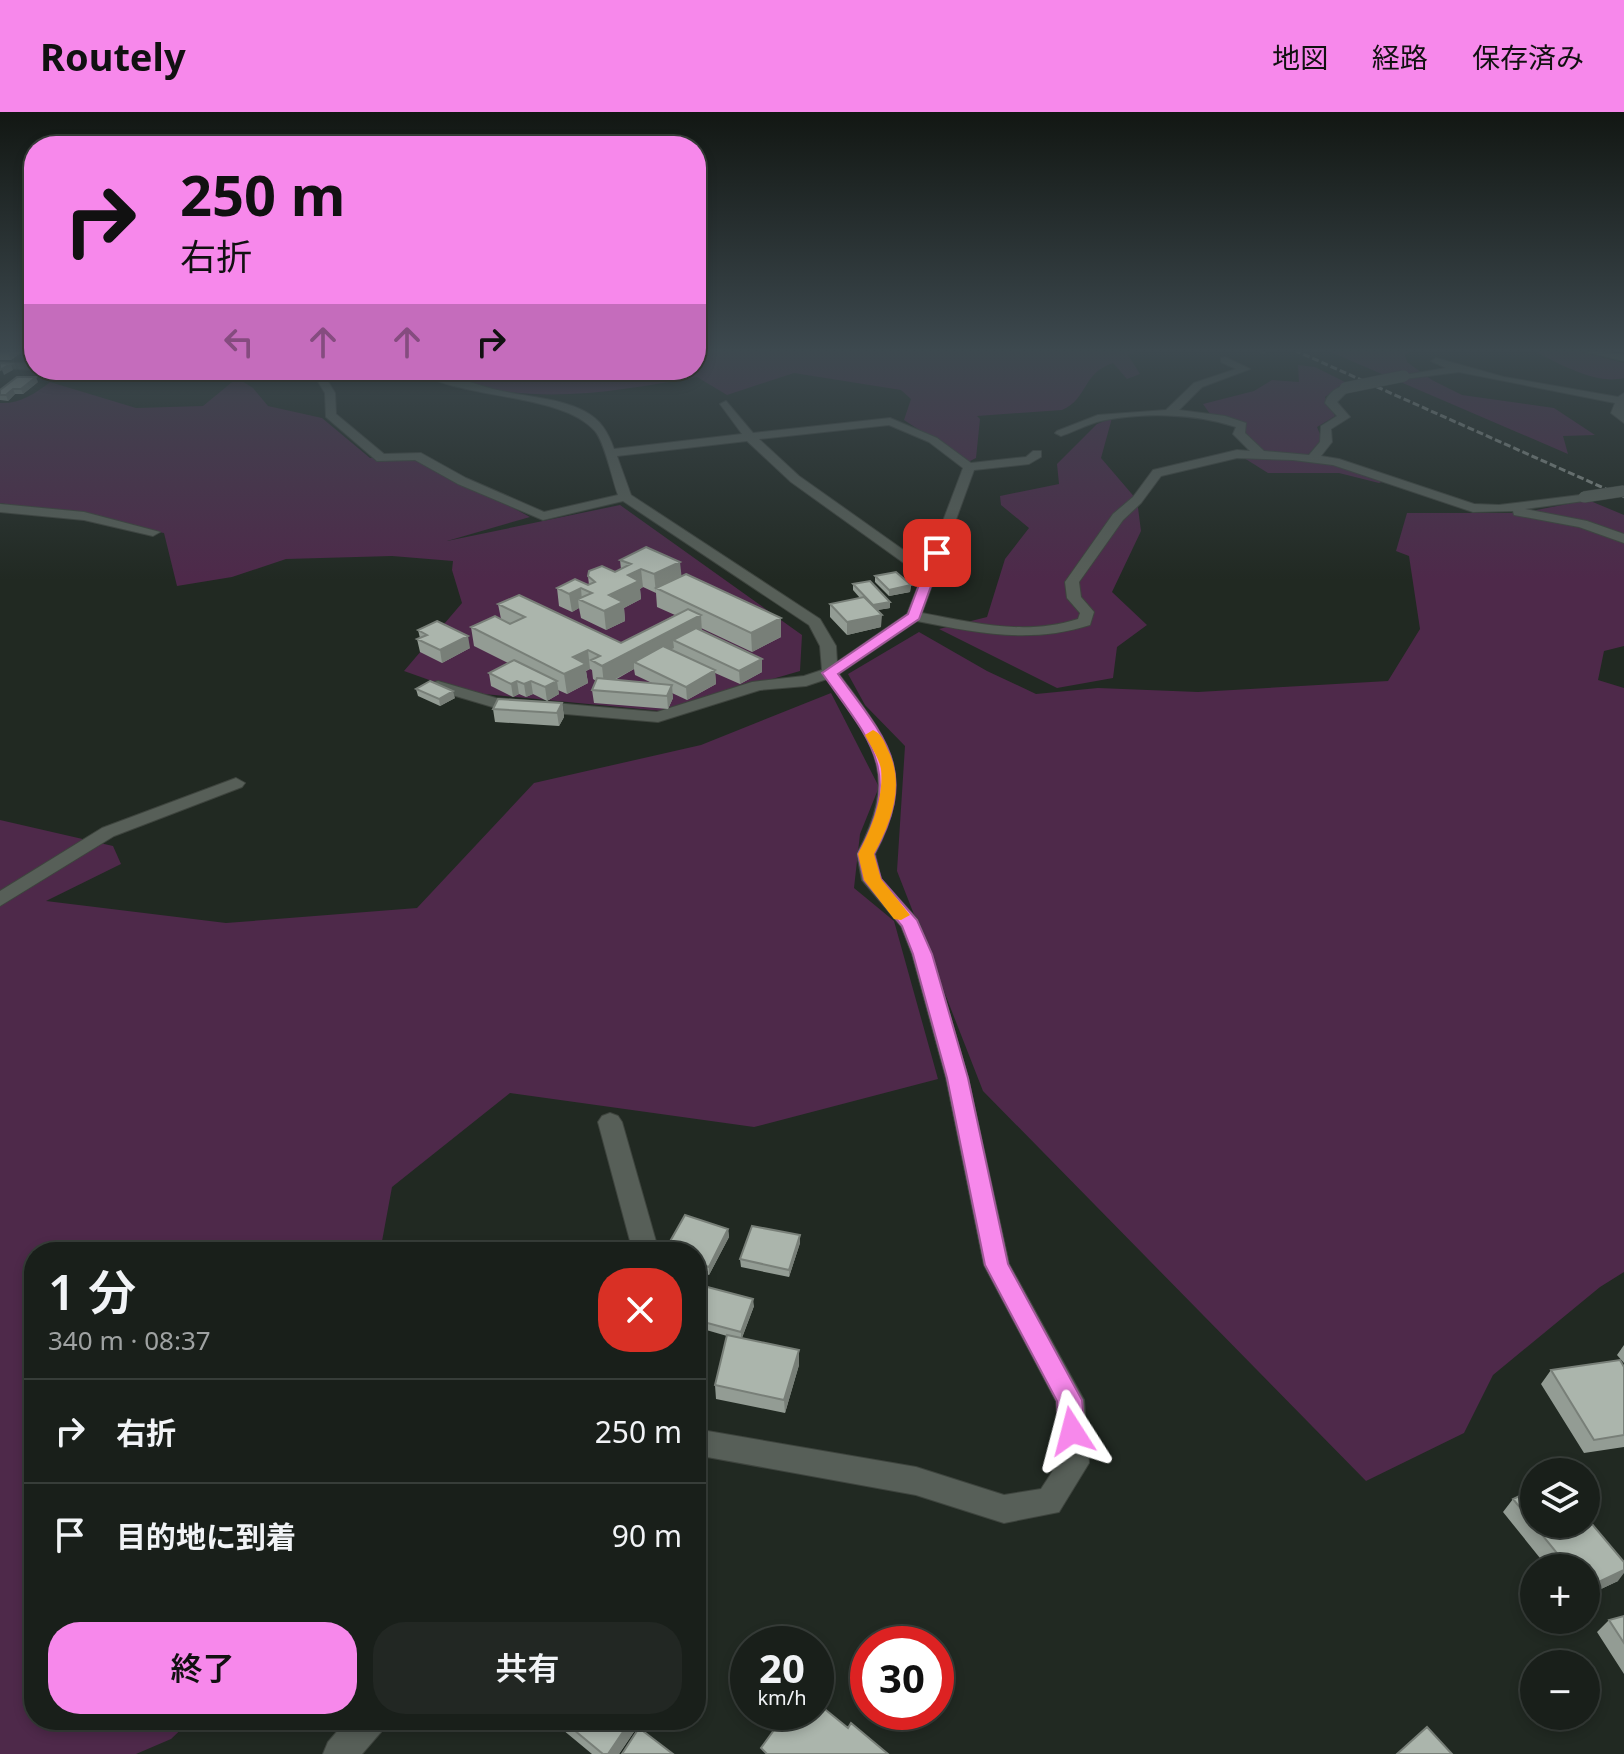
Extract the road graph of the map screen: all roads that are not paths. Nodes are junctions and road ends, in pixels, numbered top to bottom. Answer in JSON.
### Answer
{"nodes":[{"id":1,"x":344,"y":427,"type":"edge"},
{"id":2,"x":597,"y":427,"type":"edge"},
{"id":3,"x":742,"y":427,"type":"edge"},
{"id":4,"x":841,"y":427,"type":"edge"},
{"id":5,"x":903,"y":427,"type":"edge"},
{"id":6,"x":1077,"y":427,"type":"edge"},
{"id":7,"x":1241,"y":427,"type":"edge"},
{"id":8,"x":1327,"y":427,"type":"edge"},
{"id":9,"x":1061,"y":433,"type":"dead end"},
{"id":10,"x":750,"y":437,"type":"junction"},
{"id":11,"x":611,"y":453,"type":"junction"},
{"id":12,"x":1259,"y":453,"type":"junction"},
{"id":13,"x":1037,"y":454,"type":"dead end"},
{"id":14,"x":1312,"y":459,"type":"junction"},
{"id":15,"x":969,"y":467,"type":"junction"},
{"id":16,"x":1624,"y":491,"type":"edge"},
{"id":17,"x":625,"y":497,"type":"junction"},
{"id":18,"x":0,"y":508,"type":"edge"},
{"id":19,"x":1499,"y":509,"type":"junction"},
{"id":20,"x":153,"y":532,"type":"dead end"},
{"id":21,"x":1624,"y":539,"type":"edge"},
{"id":22,"x":929,"y":575,"type":"junction"},
{"id":23,"x":914,"y":616,"type":"junction"},
{"id":24,"x":830,"y":673,"type":"junction"},
{"id":25,"x":438,"y":686,"type":"edge"},
{"id":26,"x":236,"y":783,"type":"dead end"},
{"id":27,"x":0,"y":900,"type":"edge"},
{"id":28,"x":610,"y":1122,"type":"dead end"},
{"id":29,"x":643,"y":1242,"type":"edge"},
{"id":30,"x":706,"y":1442,"type":"edge"},
{"id":31,"x":360,"y":1730,"type":"edge"},
{"id":32,"x":340,"y":1754,"type":"edge"}],
"edges":[{"from":1,"to":17,"type":"street"},
{"from":2,"to":11,"type":"street"},
{"from":3,"to":10,"type":"street"},
{"from":4,"to":10,"type":"street"},
{"from":5,"to":15,"type":"street"},
{"from":6,"to":9,"type":"street"},
{"from":7,"to":12,"type":"street"},
{"from":8,"to":14,"type":"street","bridge":true},
{"from":10,"to":11,"type":"street"},
{"from":10,"to":22,"type":"street"},
{"from":11,"to":17,"type":"street"},
{"from":12,"to":14,"type":"street"},
{"from":12,"to":23,"type":"street"},
{"from":13,"to":15,"type":"street"},
{"from":14,"to":19,"type":"street"},
{"from":15,"to":22,"type":"street"},
{"from":16,"to":19,"type":"street","bridge":true},
{"from":17,"to":24,"type":"street"},
{"from":18,"to":20,"type":"street"},
{"from":19,"to":21,"type":"street"},
{"from":22,"to":23,"type":"street"},
{"from":23,"to":24,"type":"street"},
{"from":24,"to":25,"type":"street"},
{"from":24,"to":30,"type":"street"},
{"from":26,"to":27,"type":"street"},
{"from":28,"to":29,"type":"street"},
{"from":31,"to":32,"type":"street"}]}
